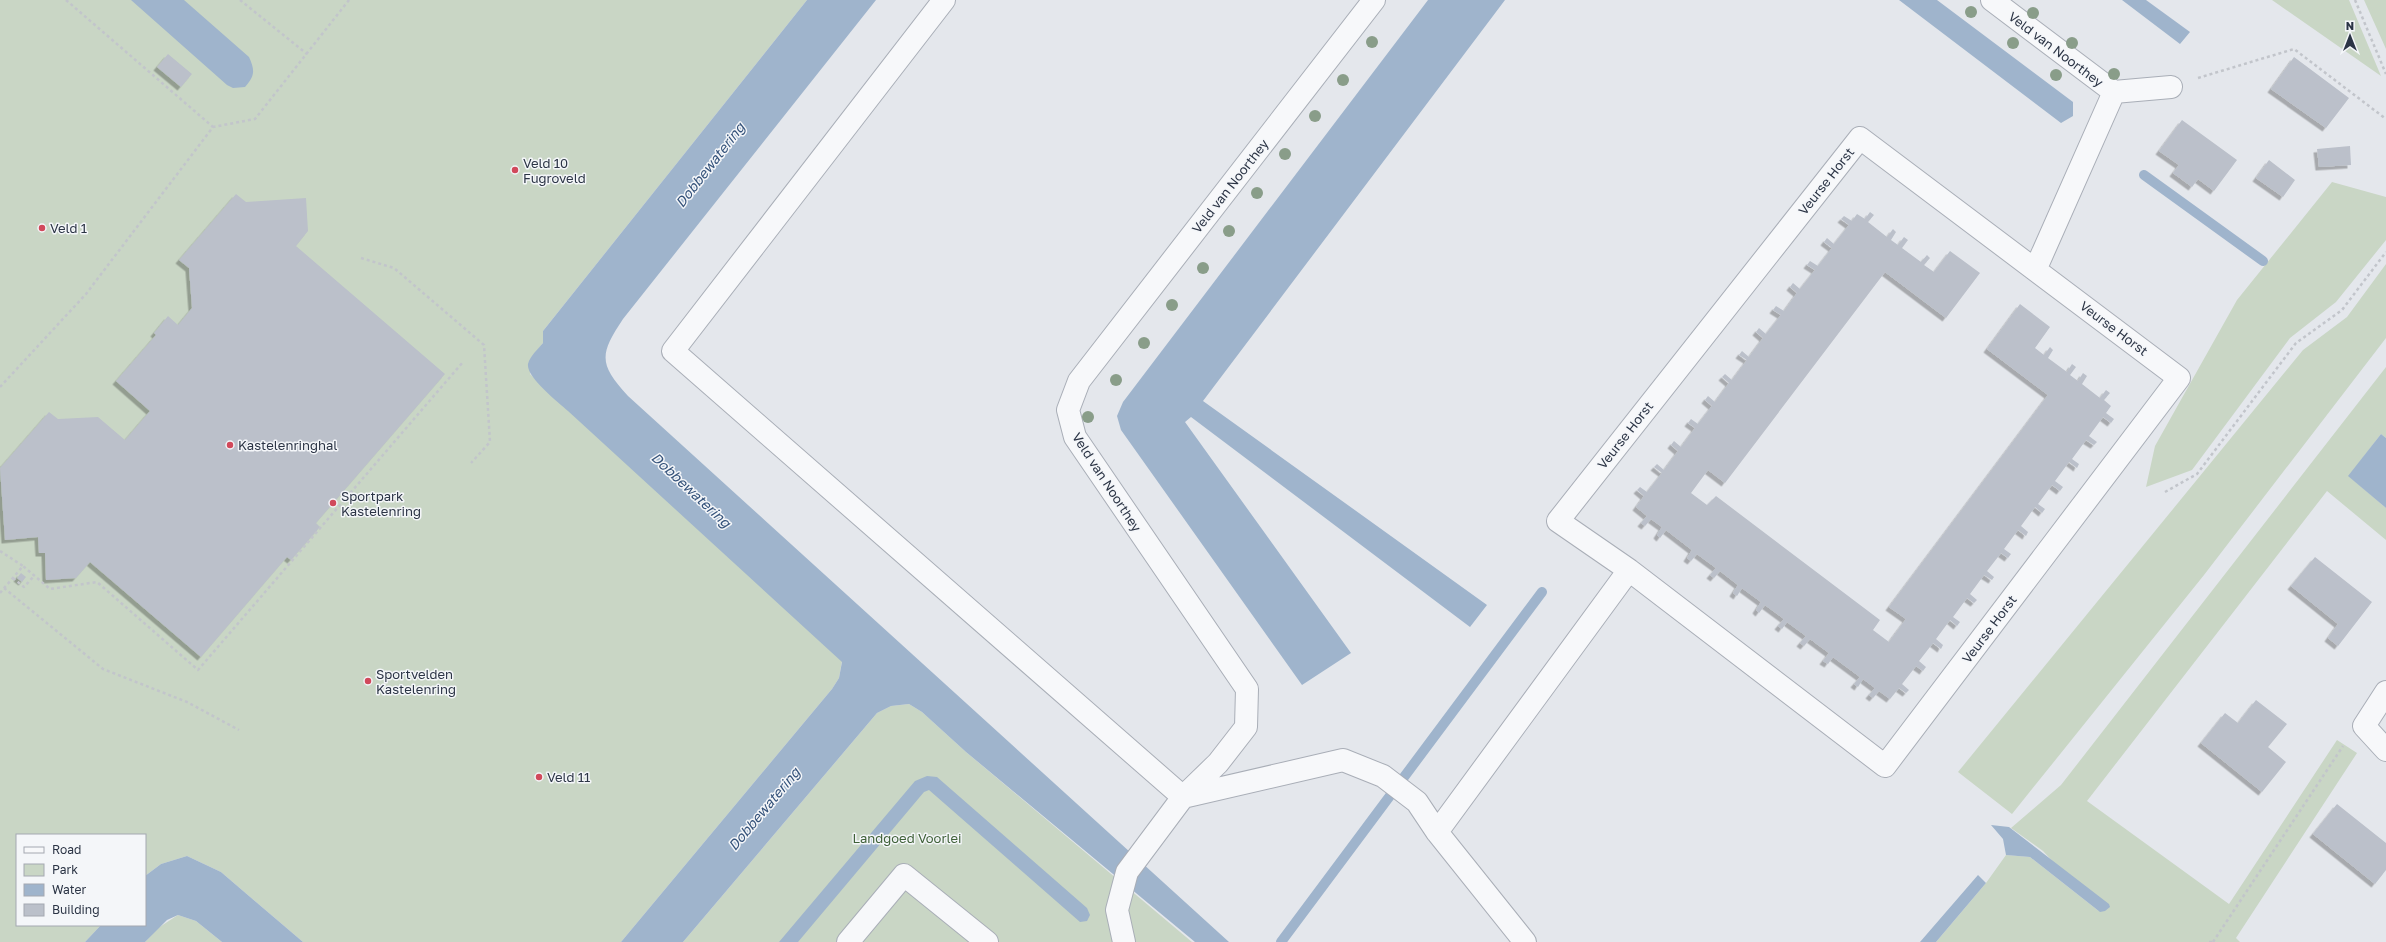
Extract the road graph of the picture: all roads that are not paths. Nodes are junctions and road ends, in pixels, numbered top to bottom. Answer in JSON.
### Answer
{"nodes":[{"id":1,"x":944,"y":0,"type":"edge"},
{"id":2,"x":1374,"y":0,"type":"edge"},
{"id":3,"x":1992,"y":0,"type":"edge"},
{"id":4,"x":2171,"y":86,"type":"road end"},
{"id":5,"x":2114,"y":92,"type":"junction"},
{"id":6,"x":2036,"y":268,"type":"junction"},
{"id":7,"x":1628,"y":570,"type":"junction"},
{"id":8,"x":2386,"y":692,"type":"edge"},
{"id":9,"x":2386,"y":750,"type":"edge"},
{"id":10,"x":1183,"y":797,"type":"junction"},
{"id":11,"x":1437,"y":832,"type":"junction"},
{"id":12,"x":848,"y":942,"type":"edge"},
{"id":13,"x":987,"y":942,"type":"edge"},
{"id":14,"x":1124,"y":942,"type":"edge"},
{"id":15,"x":1526,"y":942,"type":"edge"}],
"edges":[{"from":1,"to":10,"type":"street"},
{"from":2,"to":10,"type":"street","name":"Veld van Noorthey"},
{"from":3,"to":5,"type":"street","name":"Veld van Noorthey"},
{"from":4,"to":5,"type":"street","name":"Veld van Noorthey"},
{"from":5,"to":6,"type":"street"},
{"from":6,"to":7,"type":"street","name":"Veurse Horst"},
{"from":6,"to":7,"type":"street","name":"Veurse Horst"},
{"from":7,"to":11,"type":"street"},
{"from":8,"to":9,"type":"street"},
{"from":10,"to":11,"type":"street"},
{"from":10,"to":14,"type":"street","name":"Veld van Noorthey"},
{"from":11,"to":15,"type":"street"},
{"from":12,"to":13,"type":"street"}]}
